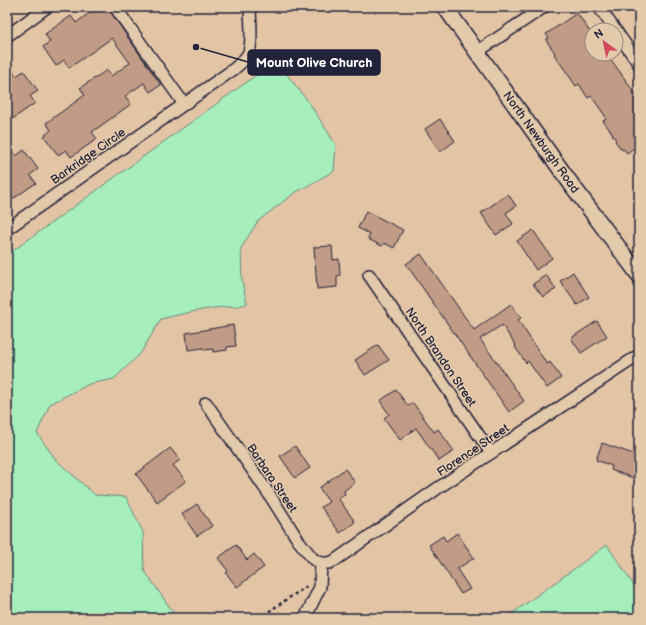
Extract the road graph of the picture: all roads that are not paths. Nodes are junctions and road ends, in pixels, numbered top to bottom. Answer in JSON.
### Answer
{"nodes":[{"id":1,"x":47,"y":7,"type":"edge"},
{"id":2,"x":115,"y":7,"type":"edge"},
{"id":3,"x":250,"y":7,"type":"edge"},
{"id":4,"x":445,"y":7,"type":"edge"},
{"id":5,"x":544,"y":7,"type":"edge"},
{"id":6,"x":599,"y":7,"type":"edge"},
{"id":7,"x":610,"y":22,"type":"edge"},
{"id":8,"x":7,"y":36,"type":"edge"},
{"id":9,"x":624,"y":42,"type":"edge"},
{"id":10,"x":477,"y":52,"type":"junction"},
{"id":11,"x":639,"y":64,"type":"edge"},
{"id":12,"x":184,"y":104,"type":"junction"},
{"id":13,"x":7,"y":229,"type":"edge"},
{"id":14,"x":370,"y":275,"type":"dead end"},
{"id":15,"x":639,"y":276,"type":"edge"},
{"id":16,"x":639,"y":355,"type":"edge"},
{"id":17,"x":206,"y":403,"type":"dead end"},
{"id":18,"x":491,"y":453,"type":"junction"},
{"id":19,"x":321,"y":563,"type":"junction"},
{"id":20,"x":305,"y":618,"type":"edge"}],
"edges":[{"from":1,"to":8,"type":"street"},
{"from":2,"to":12,"type":"street"},
{"from":3,"to":12,"type":"street","name":"Barkridge Circle"},
{"from":4,"to":10,"type":"main road","name":"North Newburgh Road"},
{"from":5,"to":10,"type":"street"},
{"from":6,"to":7,"type":"street"},
{"from":9,"to":11,"type":"street"},
{"from":10,"to":15,"type":"main road","name":"North Newburgh Road"},
{"from":12,"to":13,"type":"street","name":"Barkridge Circle"},
{"from":14,"to":18,"type":"street","name":"North Brandon Street"},
{"from":16,"to":18,"type":"street","name":"Florence Street"},
{"from":17,"to":19,"type":"street","name":"Barbara Street"},
{"from":18,"to":19,"type":"street","name":"Florence Street"},
{"from":19,"to":20,"type":"street"}]}
